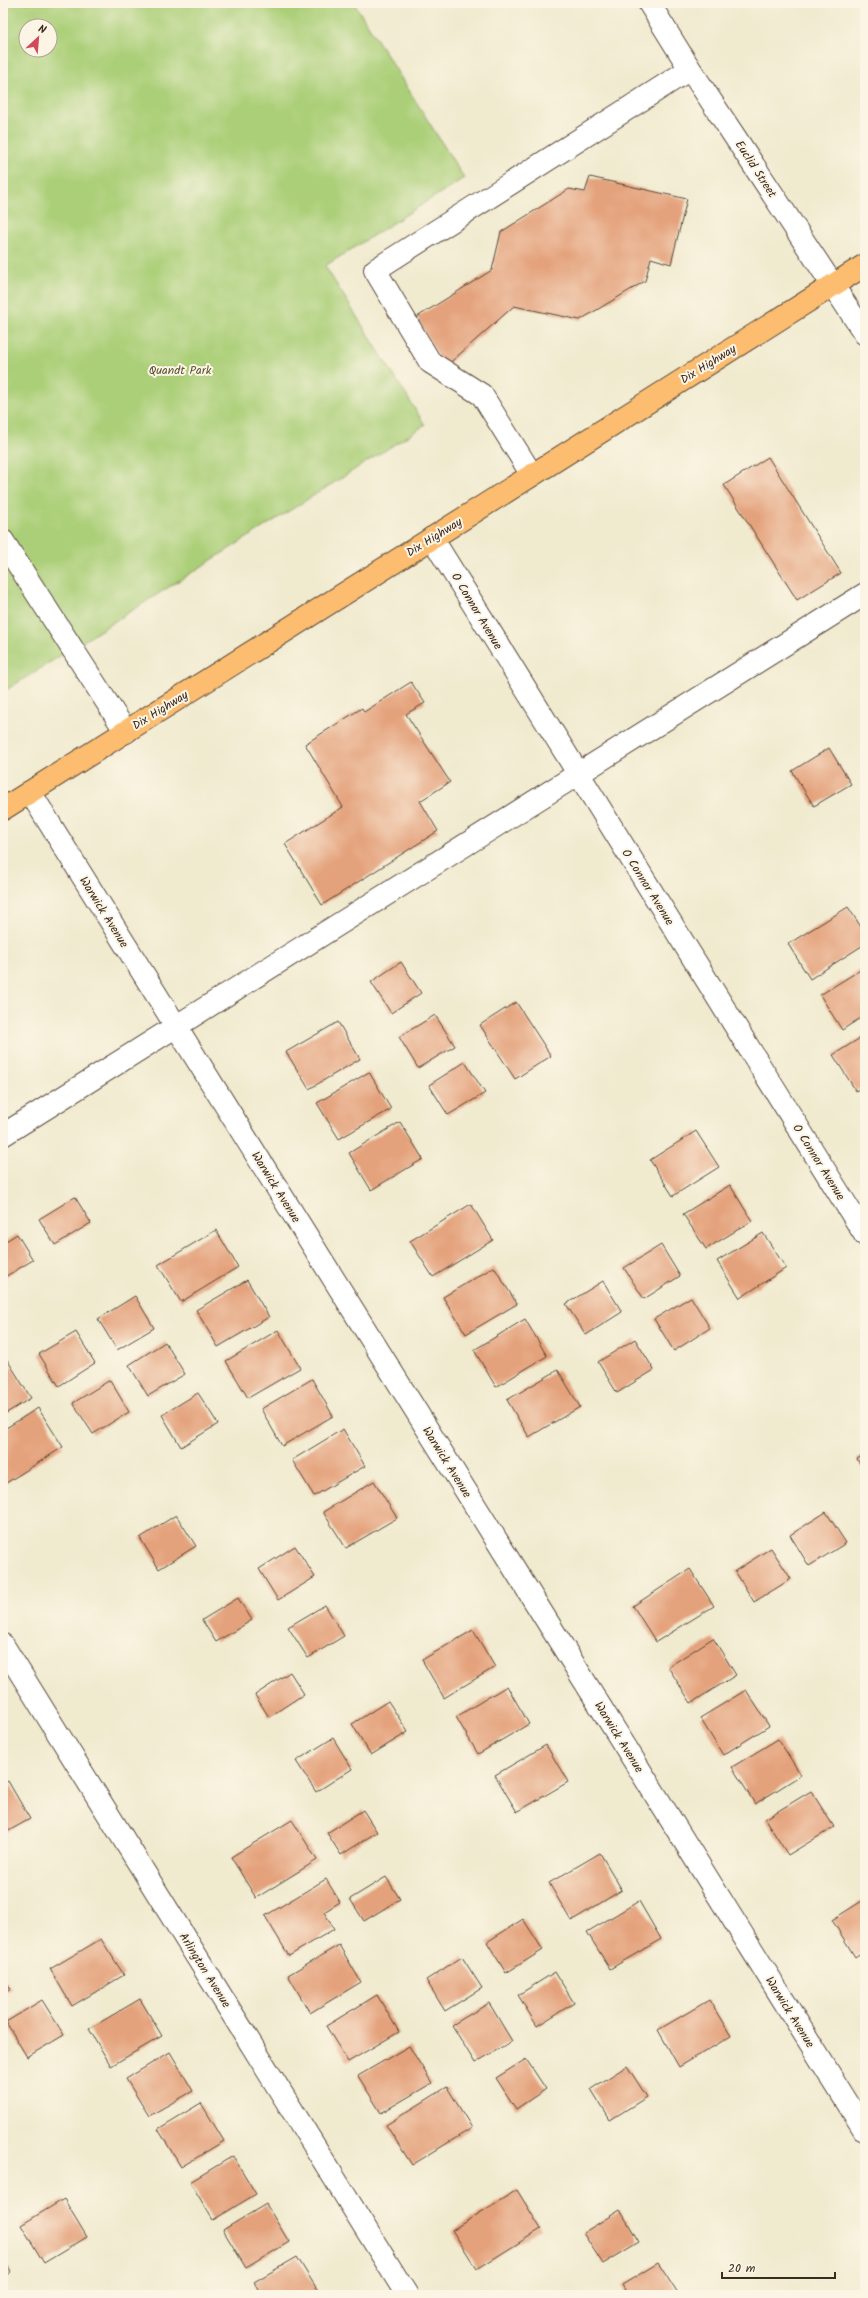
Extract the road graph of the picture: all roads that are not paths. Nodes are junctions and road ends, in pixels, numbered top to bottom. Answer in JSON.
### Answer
{"nodes":[{"id":1,"x":649,"y":3,"type":"edge"},
{"id":2,"x":690,"y":69,"type":"junction"},
{"id":3,"x":865,"y":265,"type":"edge"},
{"id":4,"x":834,"y":284,"type":"junction"},
{"id":5,"x":865,"y":334,"type":"edge"},
{"id":6,"x":532,"y":475,"type":"junction"},
{"id":7,"x":432,"y":538,"type":"junction"},
{"id":8,"x":3,"y":541,"type":"edge"},
{"id":9,"x":865,"y":594,"type":"edge"},
{"id":10,"x":126,"y":732,"type":"junction"},
{"id":11,"x":577,"y":775,"type":"junction"},
{"id":12,"x":30,"y":792,"type":"junction"},
{"id":13,"x":3,"y":809,"type":"edge"},
{"id":14,"x":176,"y":1027,"type":"junction"},
{"id":15,"x":3,"y":1135,"type":"edge"},
{"id":16,"x":865,"y":1235,"type":"edge"},
{"id":17,"x":3,"y":1645,"type":"edge"},
{"id":18,"x":865,"y":2131,"type":"edge"},
{"id":19,"x":407,"y":2295,"type":"edge"}],
"edges":[{"from":1,"to":2,"type":"street","name":"Euclid Street"},
{"from":2,"to":4,"type":"street","name":"Euclid Street"},
{"from":2,"to":6,"type":"street"},
{"from":3,"to":4,"type":"main road","name":"Dix Highway"},
{"from":4,"to":5,"type":"street","name":"Euclid Street"},
{"from":4,"to":6,"type":"main road","name":"Dix Highway"},
{"from":6,"to":7,"type":"main road","name":"Dix Highway"},
{"from":7,"to":10,"type":"main road","name":"Dix Highway"},
{"from":7,"to":11,"type":"street","name":"O Connor Avenue"},
{"from":8,"to":10,"type":"street"},
{"from":9,"to":11,"type":"street"},
{"from":10,"to":12,"type":"main road","name":"Dix Highway"},
{"from":11,"to":14,"type":"street"},
{"from":11,"to":16,"type":"street","name":"O Connor Avenue"},
{"from":12,"to":13,"type":"main road","name":"Dix Highway"},
{"from":12,"to":14,"type":"street","name":"Warwick Avenue"},
{"from":14,"to":15,"type":"street"},
{"from":14,"to":18,"type":"street","name":"Warwick Avenue"},
{"from":17,"to":19,"type":"street","name":"Arlington Avenue"}]}
